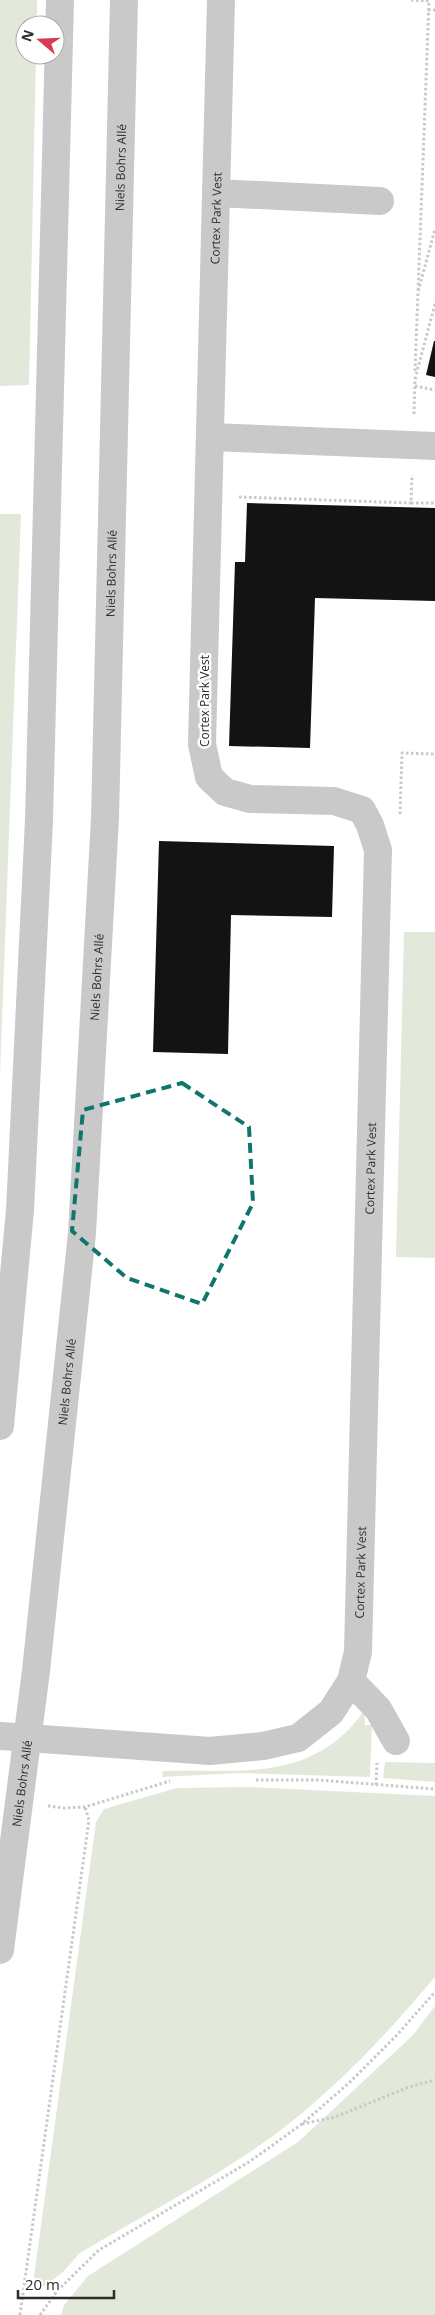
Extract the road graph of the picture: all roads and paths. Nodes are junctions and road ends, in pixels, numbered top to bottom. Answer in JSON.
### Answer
{"nodes":[{"id":1,"x":60,"y":0,"type":"edge"},
{"id":2,"x":124,"y":0,"type":"edge"},
{"id":3,"x":221,"y":0,"type":"edge"},
{"id":4,"x":411,"y":0,"type":"edge"},
{"id":5,"x":428,"y":10,"type":"junction"},
{"id":6,"x":435,"y":10,"type":"edge"},
{"id":7,"x":216,"y":193,"type":"junction"},
{"id":8,"x":380,"y":201,"type":"dead end"},
{"id":9,"x":435,"y":229,"type":"edge"},
{"id":10,"x":418,"y":292,"type":"junction"},
{"id":11,"x":415,"y":379,"type":"dead end"},
{"id":12,"x":415,"y":386,"type":"dead end"},
{"id":13,"x":435,"y":390,"type":"edge"},
{"id":14,"x":210,"y":437,"type":"junction"},
{"id":15,"x":435,"y":446,"type":"edge"},
{"id":16,"x":410,"y":502,"type":"dead end"},
{"id":17,"x":435,"y":503,"type":"edge"},
{"id":18,"x":0,"y":1426,"type":"edge"},
{"id":19,"x":351,"y":1681,"type":"junction"},
{"id":20,"x":0,"y":1736,"type":"edge"},
{"id":21,"x":27,"y":1738,"type":"junction"},
{"id":22,"x":396,"y":1741,"type":"dead end"},
{"id":23,"x":250,"y":1780,"type":"dead end"},
{"id":24,"x":175,"y":1781,"type":"dead end"},
{"id":25,"x":435,"y":1789,"type":"edge"},
{"id":26,"x":0,"y":1950,"type":"edge"},
{"id":27,"x":435,"y":1992,"type":"edge"},
{"id":28,"x":435,"y":2080,"type":"edge"},
{"id":29,"x":302,"y":2124,"type":"junction"},
{"id":30,"x":20,"y":2315,"type":"edge"},
{"id":31,"x":40,"y":2315,"type":"edge"}],
"edges":[{"from":1,"to":18,"type":"street"},
{"from":2,"to":21,"type":"street","name":"Niels Bohrs Allé"},
{"from":3,"to":7,"type":"street","name":"Cortex Park Vest"},
{"from":4,"to":5,"type":"path"},
{"from":5,"to":6,"type":"path"},
{"from":5,"to":10,"type":"path"},
{"from":7,"to":8,"type":"street"},
{"from":7,"to":14,"type":"street","name":"Cortex Park Vest"},
{"from":9,"to":10,"type":"path"},
{"from":10,"to":11,"type":"path"},
{"from":12,"to":13,"type":"path"},
{"from":14,"to":15,"type":"street"},
{"from":14,"to":19,"type":"street","name":"Cortex Park Vest"},
{"from":16,"to":17,"type":"path"},
{"from":19,"to":21,"type":"street","name":"Cortex Park Vest"},
{"from":19,"to":22,"type":"street"},
{"from":20,"to":21,"type":"street","name":"Cortex Park Vest"},
{"from":21,"to":26,"type":"street","name":"Niels Bohrs Allé"},
{"from":23,"to":25,"type":"path"},
{"from":24,"to":30,"type":"path"},
{"from":27,"to":29,"type":"path"},
{"from":28,"to":29,"type":"path"},
{"from":29,"to":31,"type":"path"}]}
